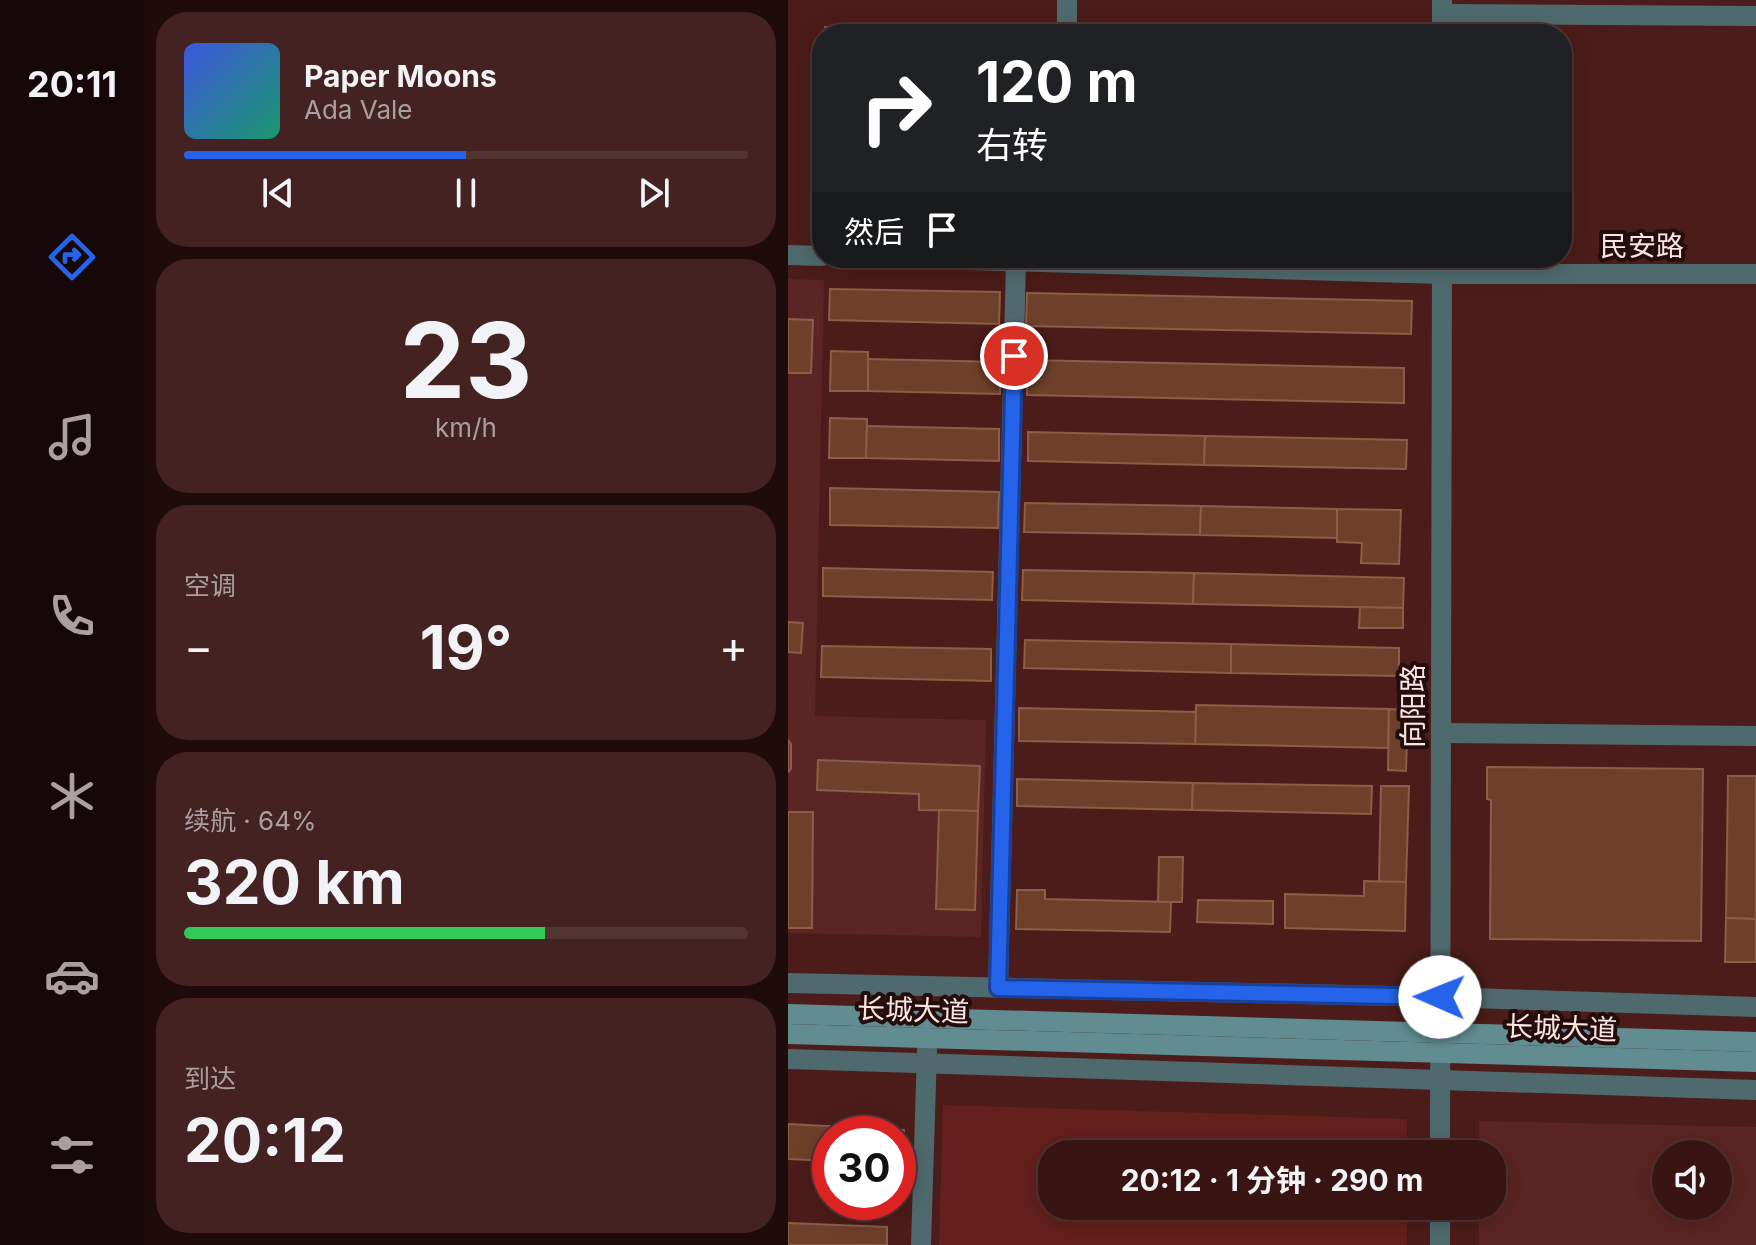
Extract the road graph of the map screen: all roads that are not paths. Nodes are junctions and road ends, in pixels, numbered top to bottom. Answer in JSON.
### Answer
{"nodes":[{"id":1,"x":1067,"y":0,"type":"edge"},
{"id":2,"x":1442,"y":16,"type":"edge"},
{"id":3,"x":1756,"y":16,"type":"edge"},
{"id":4,"x":1067,"y":24,"type":"edge"},
{"id":5,"x":788,"y":255,"type":"edge"},
{"id":6,"x":812,"y":256,"type":"edge"},
{"id":7,"x":1016,"y":268,"type":"edge"},
{"id":8,"x":1442,"y":268,"type":"edge"},
{"id":9,"x":1520,"y":268,"type":"edge"},
{"id":10,"x":1756,"y":274,"type":"edge"},
{"id":11,"x":1441,"y":733,"type":"junction"},
{"id":12,"x":1756,"y":736,"type":"edge"},
{"id":13,"x":788,"y":983,"type":"edge"},
{"id":14,"x":998,"y":988,"type":"junction"},
{"id":15,"x":1440,"y":997,"type":"junction"},
{"id":16,"x":1756,"y":1007,"type":"edge"},
{"id":17,"x":788,"y":1014,"type":"edge"},
{"id":18,"x":788,"y":1034,"type":"edge"},
{"id":19,"x":927,"y":1038,"type":"junction"},
{"id":20,"x":1756,"y":1042,"type":"edge"},
{"id":21,"x":1441,"y":1043,"type":"junction"},
{"id":22,"x":788,"y":1059,"type":"edge"},
{"id":23,"x":1756,"y":1062,"type":"edge"},
{"id":24,"x":926,"y":1063,"type":"junction"},
{"id":25,"x":1441,"y":1080,"type":"junction"},
{"id":26,"x":1756,"y":1090,"type":"edge"},
{"id":27,"x":1440,"y":1140,"type":"edge"},
{"id":28,"x":1440,"y":1220,"type":"edge"},
{"id":29,"x":921,"y":1245,"type":"edge"},
{"id":30,"x":1440,"y":1245,"type":"edge"}],
"edges":[{"from":1,"to":4,"type":"street"},
{"from":2,"to":3,"type":"street"},
{"from":5,"to":6,"type":"street"},
{"from":7,"to":14,"type":"street"},
{"from":8,"to":11,"type":"street","name":"向阳路"},
{"from":9,"to":10,"type":"street","name":"民安路"},
{"from":11,"to":12,"type":"street"},
{"from":11,"to":15,"type":"street","name":"向阳路"},
{"from":13,"to":14,"type":"street"},
{"from":14,"to":15,"type":"street"},
{"from":15,"to":16,"type":"street"},
{"from":15,"to":21,"type":"street","name":"向阳路"},
{"from":17,"to":21,"type":"main road","name":"长城大道"},
{"from":18,"to":19,"type":"main road","name":"长城大道"},
{"from":19,"to":21,"type":"main road","name":"长城大道"},
{"from":19,"to":24,"type":"street"},
{"from":20,"to":21,"type":"main road","name":"长城大道"},
{"from":21,"to":23,"type":"main road","name":"长城大道"},
{"from":21,"to":25,"type":"street","name":"向阳路"},
{"from":22,"to":24,"type":"street"},
{"from":24,"to":25,"type":"street"},
{"from":24,"to":29,"type":"street"},
{"from":25,"to":26,"type":"street"},
{"from":25,"to":27,"type":"street","name":"向阳路"},
{"from":28,"to":30,"type":"street"}]}
